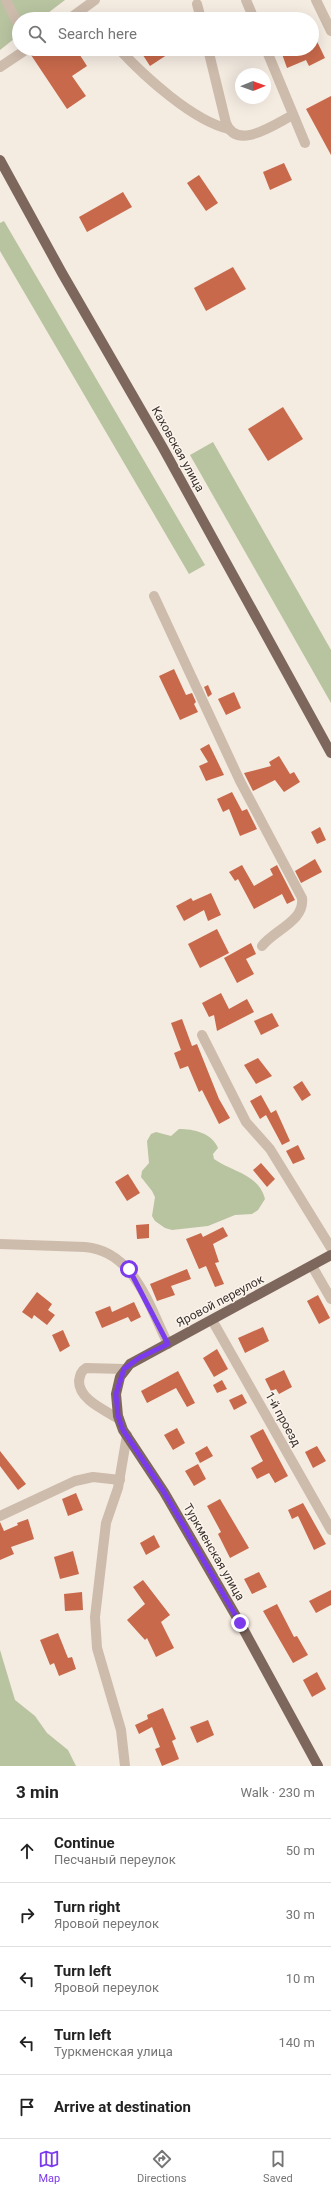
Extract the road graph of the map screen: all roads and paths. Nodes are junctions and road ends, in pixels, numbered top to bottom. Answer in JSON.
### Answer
{"nodes":[{"id":1,"x":6,"y":0,"type":"edge"},
{"id":2,"x":95,"y":0,"type":"edge"},
{"id":3,"x":246,"y":0,"type":"edge"},
{"id":4,"x":316,"y":0,"type":"edge"},
{"id":5,"x":198,"y":4,"type":"dead end"},
{"id":6,"x":12,"y":12,"type":"edge"},
{"id":7,"x":79,"y":12,"type":"edge"},
{"id":8,"x":200,"y":12,"type":"edge"},
{"id":9,"x":251,"y":12,"type":"edge"},
{"id":10,"x":331,"y":31,"type":"edge"},
{"id":11,"x":16,"y":56,"type":"edge"},
{"id":12,"x":126,"y":56,"type":"edge"},
{"id":13,"x":210,"y":56,"type":"edge"},
{"id":14,"x":269,"y":56,"type":"edge"},
{"id":15,"x":0,"y":67,"type":"edge"},
{"id":16,"x":293,"y":115,"type":"junction"},
{"id":17,"x":229,"y":129,"type":"junction"},
{"id":18,"x":305,"y":143,"type":"dead end"},
{"id":19,"x":0,"y":160,"type":"edge"},
{"id":20,"x":154,"y":596,"type":"dead end"},
{"id":21,"x":331,"y":753,"type":"edge"},
{"id":22,"x":262,"y":946,"type":"dead end"},
{"id":23,"x":202,"y":1035,"type":"dead end"},
{"id":24,"x":0,"y":1244,"type":"edge"},
{"id":25,"x":331,"y":1248,"type":"edge"},
{"id":26,"x":331,"y":1255,"type":"edge"},
{"id":27,"x":312,"y":1266,"type":"junction"},
{"id":28,"x":331,"y":1299,"type":"edge"},
{"id":29,"x":212,"y":1320,"type":"junction"},
{"id":30,"x":168,"y":1344,"type":"junction"},
{"id":31,"x":124,"y":1369,"type":"junction"},
{"id":32,"x":119,"y":1419,"type":"junction"},
{"id":33,"x":127,"y":1436,"type":"junction"},
{"id":34,"x":120,"y":1480,"type":"junction"},
{"id":35,"x":0,"y":1516,"type":"edge"},
{"id":36,"x":331,"y":1530,"type":"edge"},
{"id":37,"x":124,"y":1766,"type":"edge"},
{"id":38,"x":318,"y":1766,"type":"edge"}],
"edges":[{"from":1,"to":6,"type":"street"},
{"from":2,"to":7,"type":"street"},
{"from":3,"to":9,"type":"street"},
{"from":4,"to":10,"type":"street"},
{"from":5,"to":8,"type":"street"},
{"from":11,"to":15,"type":"street"},
{"from":12,"to":17,"type":"street"},
{"from":13,"to":17,"type":"street"},
{"from":14,"to":16,"type":"street"},
{"from":16,"to":17,"type":"street"},
{"from":16,"to":18,"type":"street"},
{"from":19,"to":21,"type":"main road","name":"Каховская улица"},
{"from":20,"to":22,"type":"street"},
{"from":23,"to":25,"type":"street"},
{"from":24,"to":30,"type":"street"},
{"from":26,"to":27,"type":"main road","name":"Яровой переулок"},
{"from":27,"to":28,"type":"street"},
{"from":27,"to":29,"type":"main road","name":"Яровой переулок"},
{"from":29,"to":30,"type":"main road","name":"Яровой переулок"},
{"from":29,"to":36,"type":"street","name":"1-й проезд"},
{"from":30,"to":31,"type":"main road","name":"Яровой переулок"},
{"from":31,"to":32,"type":"main road","name":"Туркменская улица"},
{"from":31,"to":32,"type":"street"},
{"from":32,"to":33,"type":"main road","name":"Туркменская улица"},
{"from":33,"to":34,"type":"street"},
{"from":33,"to":38,"type":"main road","name":"Туркменская улица"},
{"from":34,"to":35,"type":"street"},
{"from":34,"to":37,"type":"street"}]}
